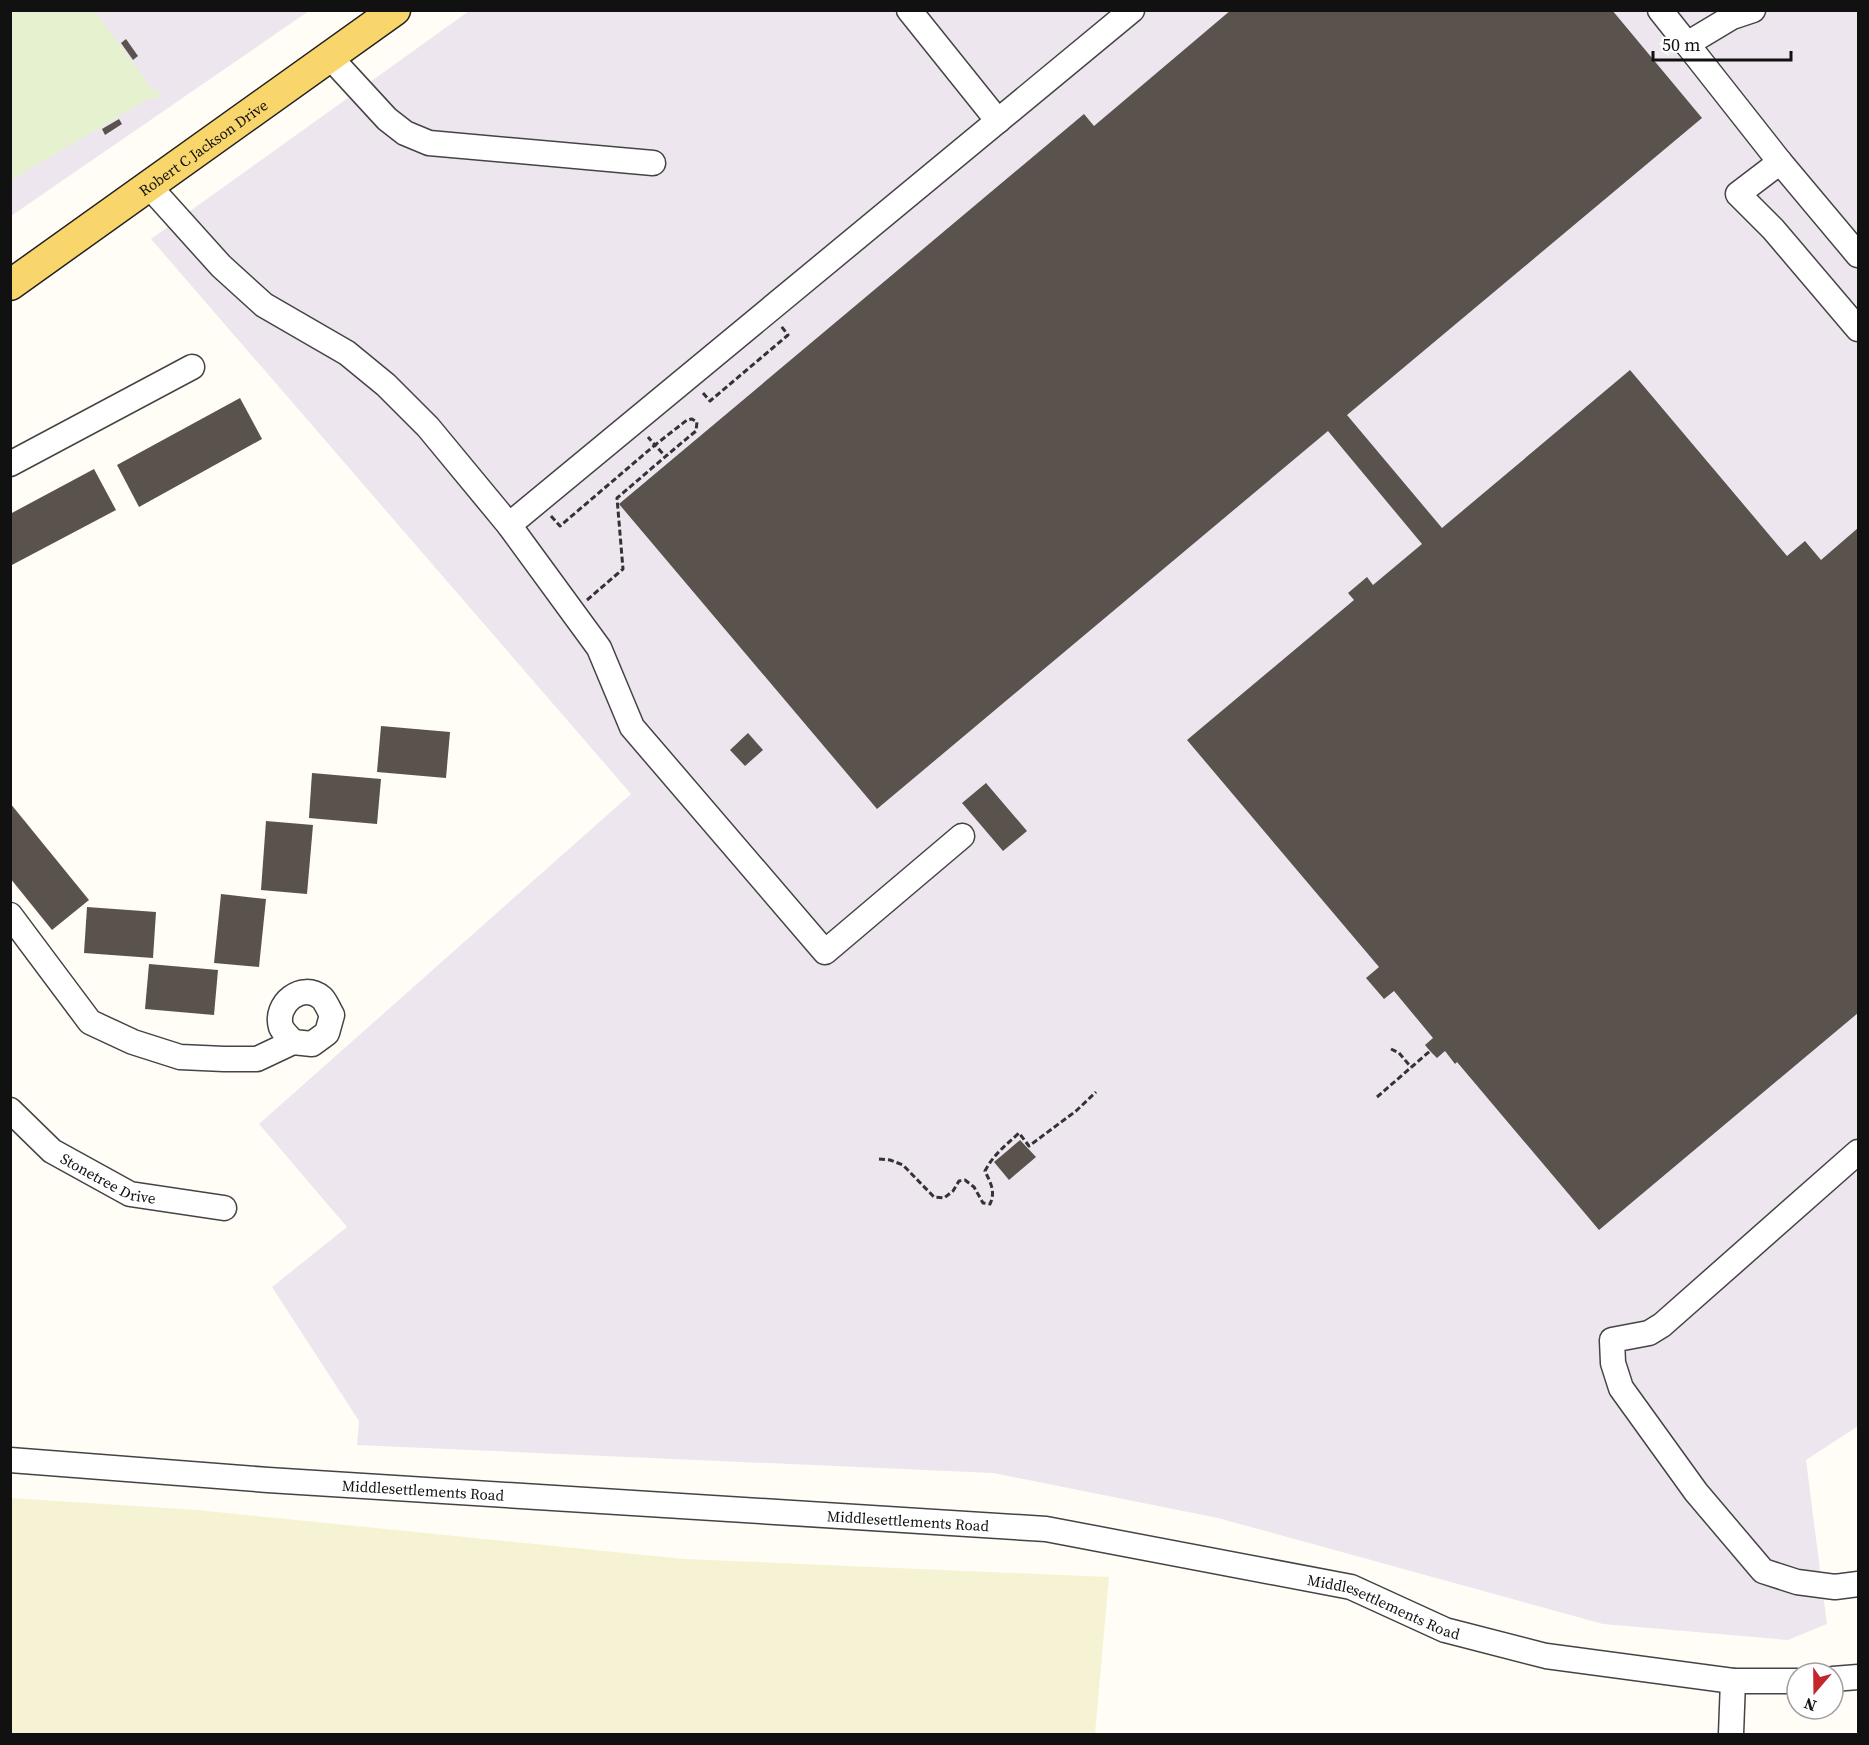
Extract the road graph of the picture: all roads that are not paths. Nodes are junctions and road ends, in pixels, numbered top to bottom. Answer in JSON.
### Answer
{"nodes":[{"id":1,"x":395,"y":10,"type":"edge"},
{"id":2,"x":909,"y":10,"type":"edge"},
{"id":3,"x":1132,"y":10,"type":"edge"},
{"id":4,"x":1660,"y":10,"type":"edge"},
{"id":5,"x":1753,"y":10,"type":"edge"},
{"id":6,"x":1687,"y":44,"type":"junction"},
{"id":7,"x":330,"y":57,"type":"junction"},
{"id":8,"x":998,"y":121,"type":"junction"},
{"id":9,"x":1780,"y":162,"type":"junction"},
{"id":10,"x":653,"y":163,"type":"dead end"},
{"id":11,"x":149,"y":186,"type":"junction"},
{"id":12,"x":1858,"y":255,"type":"edge"},
{"id":13,"x":10,"y":285,"type":"edge"},
{"id":14,"x":1858,"y":329,"type":"edge"},
{"id":15,"x":192,"y":367,"type":"dead end"},
{"id":16,"x":10,"y":464,"type":"edge"},
{"id":17,"x":510,"y":525,"type":"junction"},
{"id":18,"x":962,"y":836,"type":"dead end"},
{"id":19,"x":10,"y":915,"type":"edge"},
{"id":20,"x":293,"y":1042,"type":"dead end"},
{"id":21,"x":10,"y":1110,"type":"edge"},
{"id":22,"x":1858,"y":1152,"type":"edge"},
{"id":23,"x":224,"y":1208,"type":"dead end"},
{"id":24,"x":10,"y":1460,"type":"edge"},
{"id":25,"x":1858,"y":1584,"type":"edge"},
{"id":26,"x":1732,"y":1681,"type":"junction"},
{"id":27,"x":1785,"y":1681,"type":"edge"},
{"id":28,"x":1731,"y":1734,"type":"edge"}],
"edges":[{"from":1,"to":7,"type":"main road","name":"Robert C Jackson Drive"},
{"from":2,"to":8,"type":"street"},
{"from":3,"to":8,"type":"street"},
{"from":4,"to":6,"type":"street"},
{"from":5,"to":6,"type":"street"},
{"from":6,"to":9,"type":"street"},
{"from":7,"to":10,"type":"street"},
{"from":7,"to":11,"type":"main road","name":"Robert C Jackson Drive"},
{"from":8,"to":17,"type":"street"},
{"from":9,"to":12,"type":"street"},
{"from":9,"to":14,"type":"street"},
{"from":11,"to":13,"type":"main road","name":"Robert C Jackson Drive"},
{"from":11,"to":17,"type":"street"},
{"from":15,"to":16,"type":"street"},
{"from":17,"to":18,"type":"street"},
{"from":19,"to":20,"type":"street"},
{"from":21,"to":23,"type":"street","name":"Stonetree Drive"},
{"from":22,"to":25,"type":"street"},
{"from":24,"to":26,"type":"street","name":"Middlesettlements Road"},
{"from":26,"to":27,"type":"street","name":"Middlesettlements Road"},
{"from":26,"to":28,"type":"street"}]}
